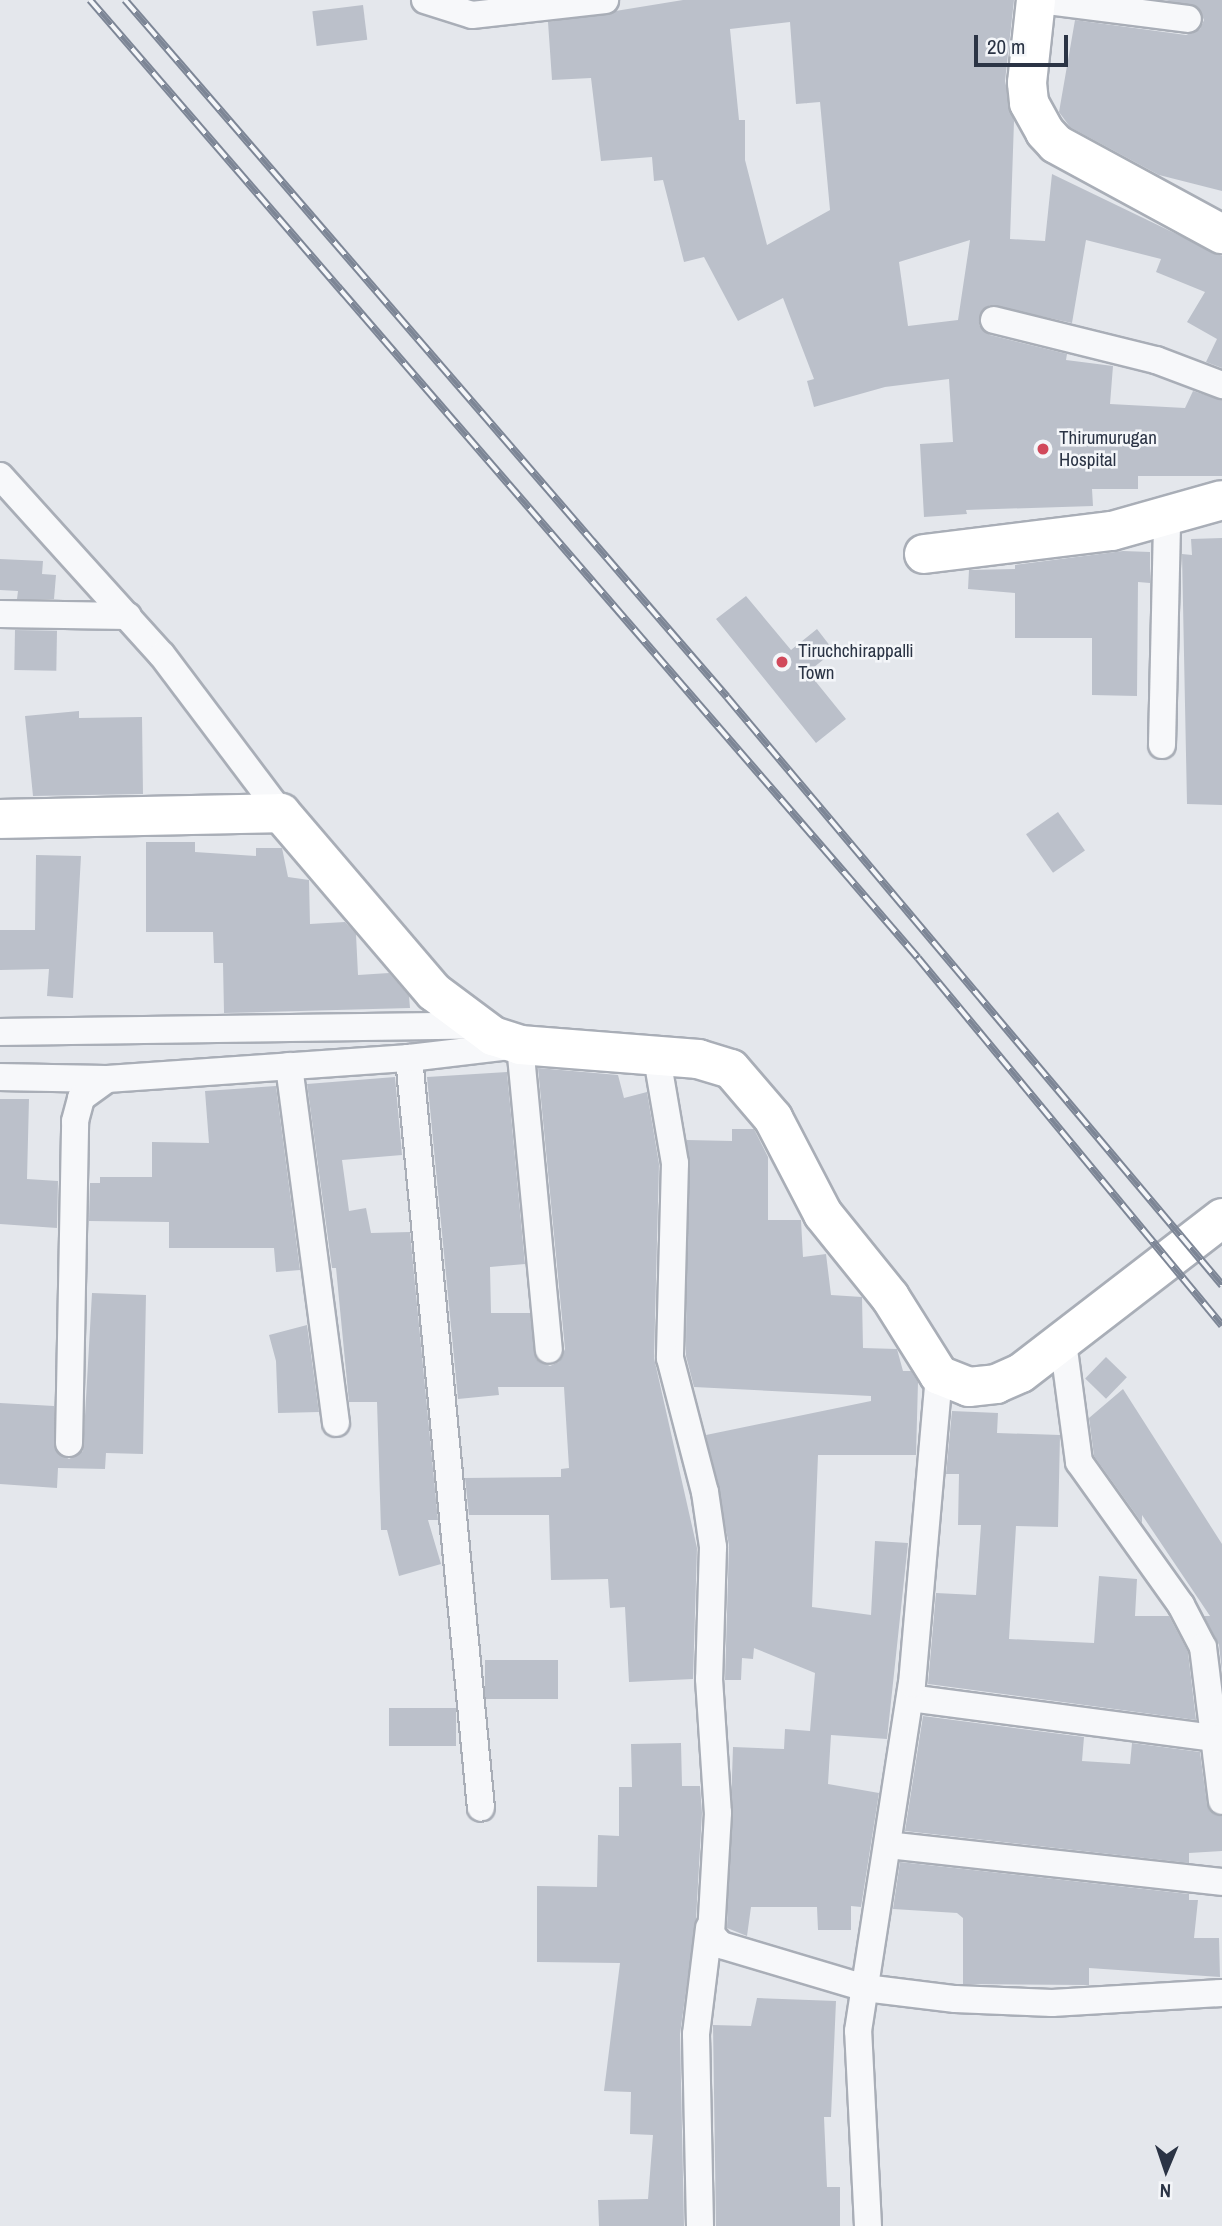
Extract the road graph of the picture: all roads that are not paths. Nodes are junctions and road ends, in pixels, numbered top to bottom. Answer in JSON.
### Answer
{"nodes":[{"id":1,"x":425,"y":0,"type":"edge"},
{"id":2,"x":605,"y":0,"type":"edge"},
{"id":3,"x":1038,"y":0,"type":"edge"},
{"id":4,"x":1188,"y":19,"type":"dead end"},
{"id":5,"x":1222,"y":234,"type":"edge"},
{"id":6,"x":994,"y":320,"type":"dead end"},
{"id":7,"x":1222,"y":385,"type":"edge"},
{"id":8,"x":0,"y":476,"type":"edge"},
{"id":9,"x":1222,"y":500,"type":"edge"},
{"id":10,"x":1167,"y":518,"type":"junction"},
{"id":11,"x":925,"y":554,"type":"dead end"},
{"id":12,"x":0,"y":614,"type":"edge"},
{"id":13,"x":128,"y":616,"type":"junction"},
{"id":14,"x":1163,"y":745,"type":"dead end"},
{"id":15,"x":281,"y":813,"type":"junction"},
{"id":16,"x":0,"y":819,"type":"edge"},
{"id":17,"x":478,"y":1025,"type":"junction"},
{"id":18,"x":0,"y":1032,"type":"edge"},
{"id":19,"x":520,"y":1045,"type":"junction"},
{"id":20,"x":409,"y":1058,"type":"junction"},
{"id":21,"x":657,"y":1058,"type":"junction"},
{"id":22,"x":289,"y":1066,"type":"junction"},
{"id":23,"x":0,"y":1077,"type":"edge"},
{"id":24,"x":107,"y":1079,"type":"junction"},
{"id":25,"x":1222,"y":1218,"type":"edge"},
{"id":26,"x":1063,"y":1342,"type":"junction"},
{"id":27,"x":549,"y":1350,"type":"dead end"},
{"id":28,"x":939,"y":1375,"type":"junction"},
{"id":29,"x":336,"y":1423,"type":"dead end"},
{"id":30,"x":69,"y":1443,"type":"dead end"},
{"id":31,"x":910,"y":1698,"type":"junction"},
{"id":32,"x":1215,"y":1738,"type":"junction"},
{"id":33,"x":1222,"y":1801,"type":"edge"},
{"id":34,"x":481,"y":1808,"type":"dead end"},
{"id":35,"x":888,"y":1845,"type":"junction"},
{"id":36,"x":1222,"y":1882,"type":"edge"},
{"id":37,"x":709,"y":1928,"type":"junction"},
{"id":38,"x":865,"y":1988,"type":"junction"},
{"id":39,"x":1222,"y":1993,"type":"edge"},
{"id":40,"x":700,"y":2226,"type":"edge"},
{"id":41,"x":868,"y":2226,"type":"edge"}],
"edges":[{"from":1,"to":2,"type":"street"},
{"from":3,"to":4,"type":"street"},
{"from":3,"to":5,"type":"street"},
{"from":6,"to":7,"type":"street"},
{"from":8,"to":13,"type":"street"},
{"from":9,"to":10,"type":"street"},
{"from":10,"to":11,"type":"street"},
{"from":10,"to":14,"type":"street"},
{"from":12,"to":13,"type":"street"},
{"from":13,"to":15,"type":"street"},
{"from":15,"to":16,"type":"street"},
{"from":15,"to":17,"type":"street"},
{"from":17,"to":18,"type":"street"},
{"from":17,"to":19,"type":"street"},
{"from":19,"to":20,"type":"street"},
{"from":19,"to":21,"type":"street"},
{"from":19,"to":27,"type":"street"},
{"from":20,"to":22,"type":"street"},
{"from":20,"to":34,"type":"street"},
{"from":21,"to":28,"type":"street"},
{"from":21,"to":37,"type":"street"},
{"from":22,"to":24,"type":"street"},
{"from":22,"to":29,"type":"street"},
{"from":23,"to":24,"type":"street"},
{"from":24,"to":30,"type":"street"},
{"from":25,"to":26,"type":"street"},
{"from":26,"to":28,"type":"street"},
{"from":26,"to":32,"type":"street"},
{"from":28,"to":31,"type":"street"},
{"from":31,"to":32,"type":"street"},
{"from":31,"to":35,"type":"street"},
{"from":32,"to":33,"type":"street"},
{"from":35,"to":36,"type":"street"},
{"from":35,"to":38,"type":"street"},
{"from":37,"to":38,"type":"street"},
{"from":37,"to":40,"type":"street"},
{"from":38,"to":39,"type":"street"},
{"from":38,"to":41,"type":"street"}]}
